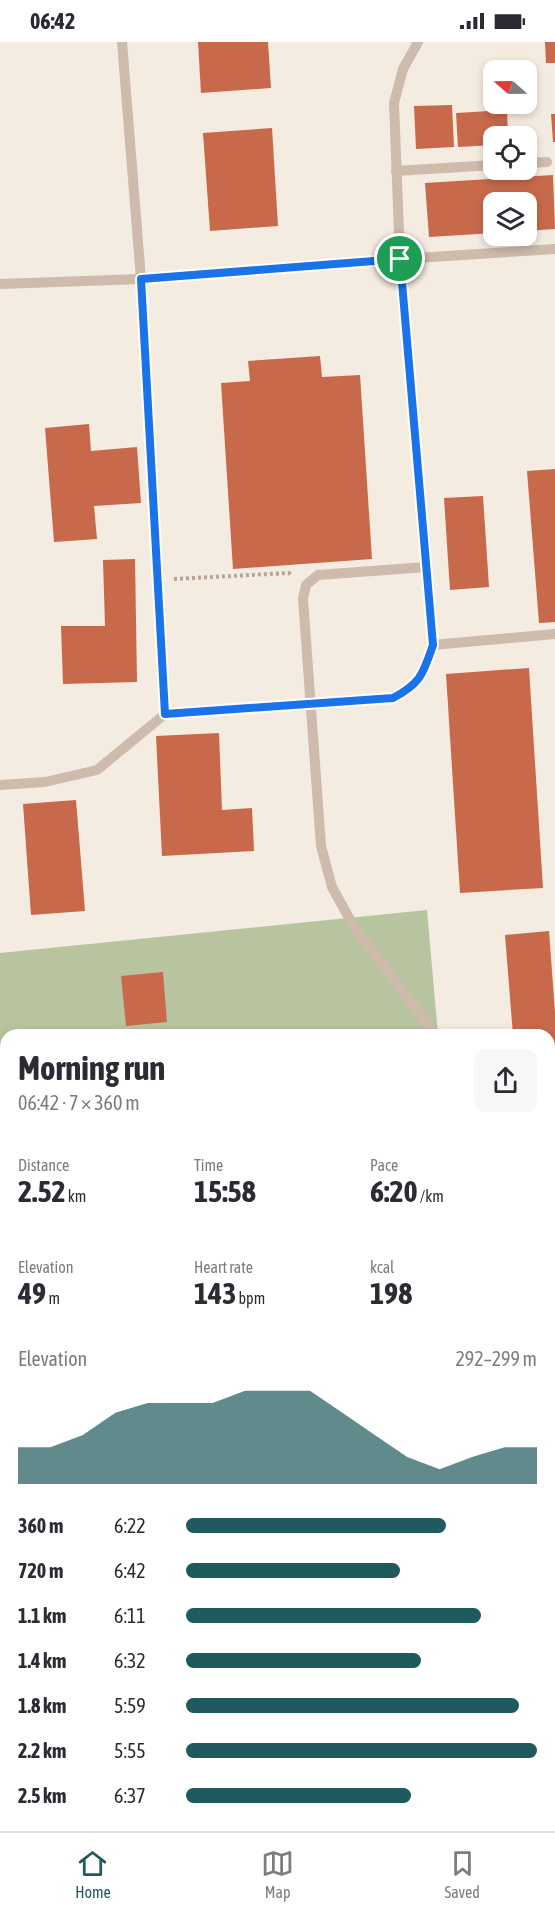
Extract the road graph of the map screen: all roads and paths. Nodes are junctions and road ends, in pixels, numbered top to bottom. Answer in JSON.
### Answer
{"nodes":[{"id":1,"x":122,"y":42,"type":"edge"},
{"id":2,"x":418,"y":42,"type":"edge"},
{"id":3,"x":537,"y":162,"type":"edge"},
{"id":4,"x":547,"y":162,"type":"dead end"},
{"id":5,"x":483,"y":166,"type":"edge"},
{"id":6,"x":396,"y":171,"type":"junction"},
{"id":7,"x":555,"y":249,"type":"edge"},
{"id":8,"x":400,"y":259,"type":"junction"},
{"id":9,"x":141,"y":279,"type":"junction"},
{"id":10,"x":0,"y":284,"type":"edge"},
{"id":11,"x":426,"y":567,"type":"junction"},
{"id":12,"x":158,"y":580,"type":"junction"},
{"id":13,"x":306,"y":585,"type":"junction"},
{"id":14,"x":555,"y":634,"type":"edge"},
{"id":15,"x":433,"y":645,"type":"junction"},
{"id":16,"x":310,"y":704,"type":"junction"},
{"id":17,"x":165,"y":714,"type":"junction"},
{"id":18,"x":0,"y":785,"type":"edge"},
{"id":19,"x":431,"y":1029,"type":"edge"}],
"edges":[{"from":1,"to":9,"type":"lane"},
{"from":2,"to":6,"type":"lane"},
{"from":3,"to":4,"type":"lane"},
{"from":5,"to":6,"type":"lane"},
{"from":6,"to":8,"type":"lane"},
{"from":7,"to":8,"type":"lane"},
{"from":8,"to":9,"type":"lane"},
{"from":8,"to":11,"type":"lane"},
{"from":9,"to":10,"type":"lane"},
{"from":9,"to":12,"type":"lane"},
{"from":11,"to":13,"type":"lane"},
{"from":11,"to":15,"type":"lane"},
{"from":12,"to":13,"type":"path"},
{"from":12,"to":17,"type":"lane"},
{"from":13,"to":16,"type":"lane"},
{"from":14,"to":15,"type":"lane"},
{"from":15,"to":16,"type":"lane"},
{"from":16,"to":17,"type":"lane"},
{"from":16,"to":19,"type":"lane"},
{"from":17,"to":18,"type":"lane"}]}
